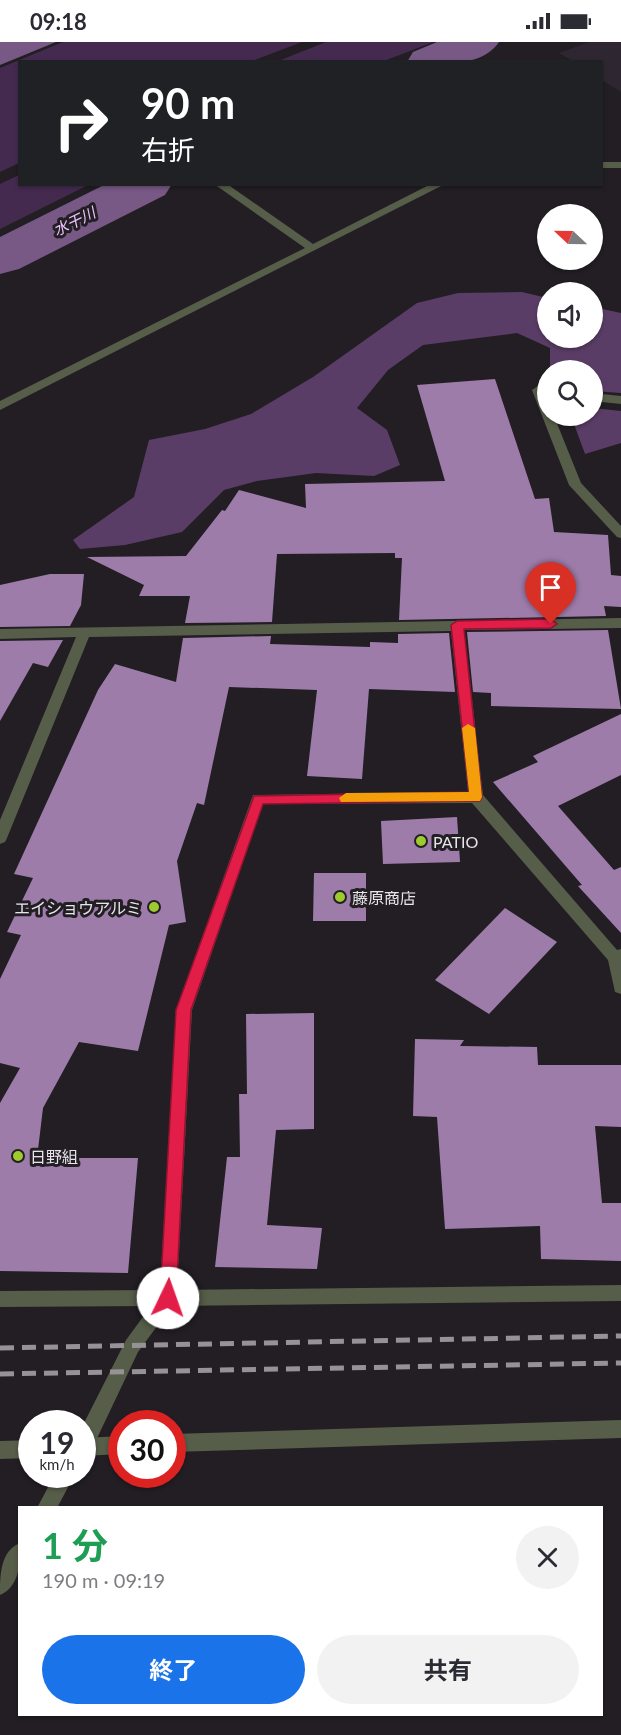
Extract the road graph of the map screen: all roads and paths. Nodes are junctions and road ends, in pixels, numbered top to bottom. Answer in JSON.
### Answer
{"nodes":[{"id":1,"x":603,"y":165,"type":"edge"},
{"id":2,"x":621,"y":165,"type":"edge"},
{"id":3,"x":222,"y":186,"type":"edge"},
{"id":4,"x":436,"y":186,"type":"edge"},
{"id":5,"x":313,"y":249,"type":"junction"},
{"id":6,"x":603,"y":398,"type":"edge"},
{"id":7,"x":621,"y":400,"type":"edge"},
{"id":8,"x":0,"y":405,"type":"edge"},
{"id":9,"x":552,"y":426,"type":"edge"},
{"id":10,"x":621,"y":534,"type":"edge"},
{"id":11,"x":621,"y":623,"type":"edge"},
{"id":12,"x":457,"y":625,"type":"junction"},
{"id":13,"x":84,"y":633,"type":"junction"},
{"id":14,"x":0,"y":634,"type":"edge"},
{"id":15,"x":476,"y":797,"type":"junction"},
{"id":16,"x":0,"y":838,"type":"edge"},
{"id":17,"x":618,"y":957,"type":"edge"},
{"id":18,"x":621,"y":987,"type":"edge"},
{"id":19,"x":621,"y":1293,"type":"edge"},
{"id":20,"x":168,"y":1298,"type":"junction"},
{"id":21,"x":0,"y":1299,"type":"edge"},
{"id":22,"x":96,"y":1420,"type":"edge"},
{"id":23,"x":621,"y":1429,"type":"edge"},
{"id":24,"x":186,"y":1443,"type":"edge"},
{"id":25,"x":18,"y":1449,"type":"edge"},
{"id":26,"x":0,"y":1450,"type":"edge"},
{"id":27,"x":58,"y":1488,"type":"edge"},
{"id":28,"x":47,"y":1506,"type":"edge"},
{"id":29,"x":18,"y":1555,"type":"edge"},
{"id":30,"x":0,"y":1585,"type":"edge"}],
"edges":[{"from":1,"to":2,"type":"street"},
{"from":3,"to":5,"type":"street"},
{"from":4,"to":5,"type":"street"},
{"from":5,"to":8,"type":"street"},
{"from":6,"to":7,"type":"street"},
{"from":9,"to":10,"type":"street"},
{"from":11,"to":12,"type":"street"},
{"from":12,"to":13,"type":"street"},
{"from":12,"to":15,"type":"street"},
{"from":13,"to":14,"type":"street"},
{"from":13,"to":16,"type":"street"},
{"from":15,"to":17,"type":"street"},
{"from":15,"to":20,"type":"street"},
{"from":17,"to":18,"type":"street"},
{"from":19,"to":20,"type":"street"},
{"from":20,"to":21,"type":"street"},
{"from":20,"to":22,"type":"street"},
{"from":23,"to":24,"type":"street"},
{"from":25,"to":26,"type":"street"},
{"from":27,"to":28,"type":"street"},
{"from":29,"to":30,"type":"street"}]}
